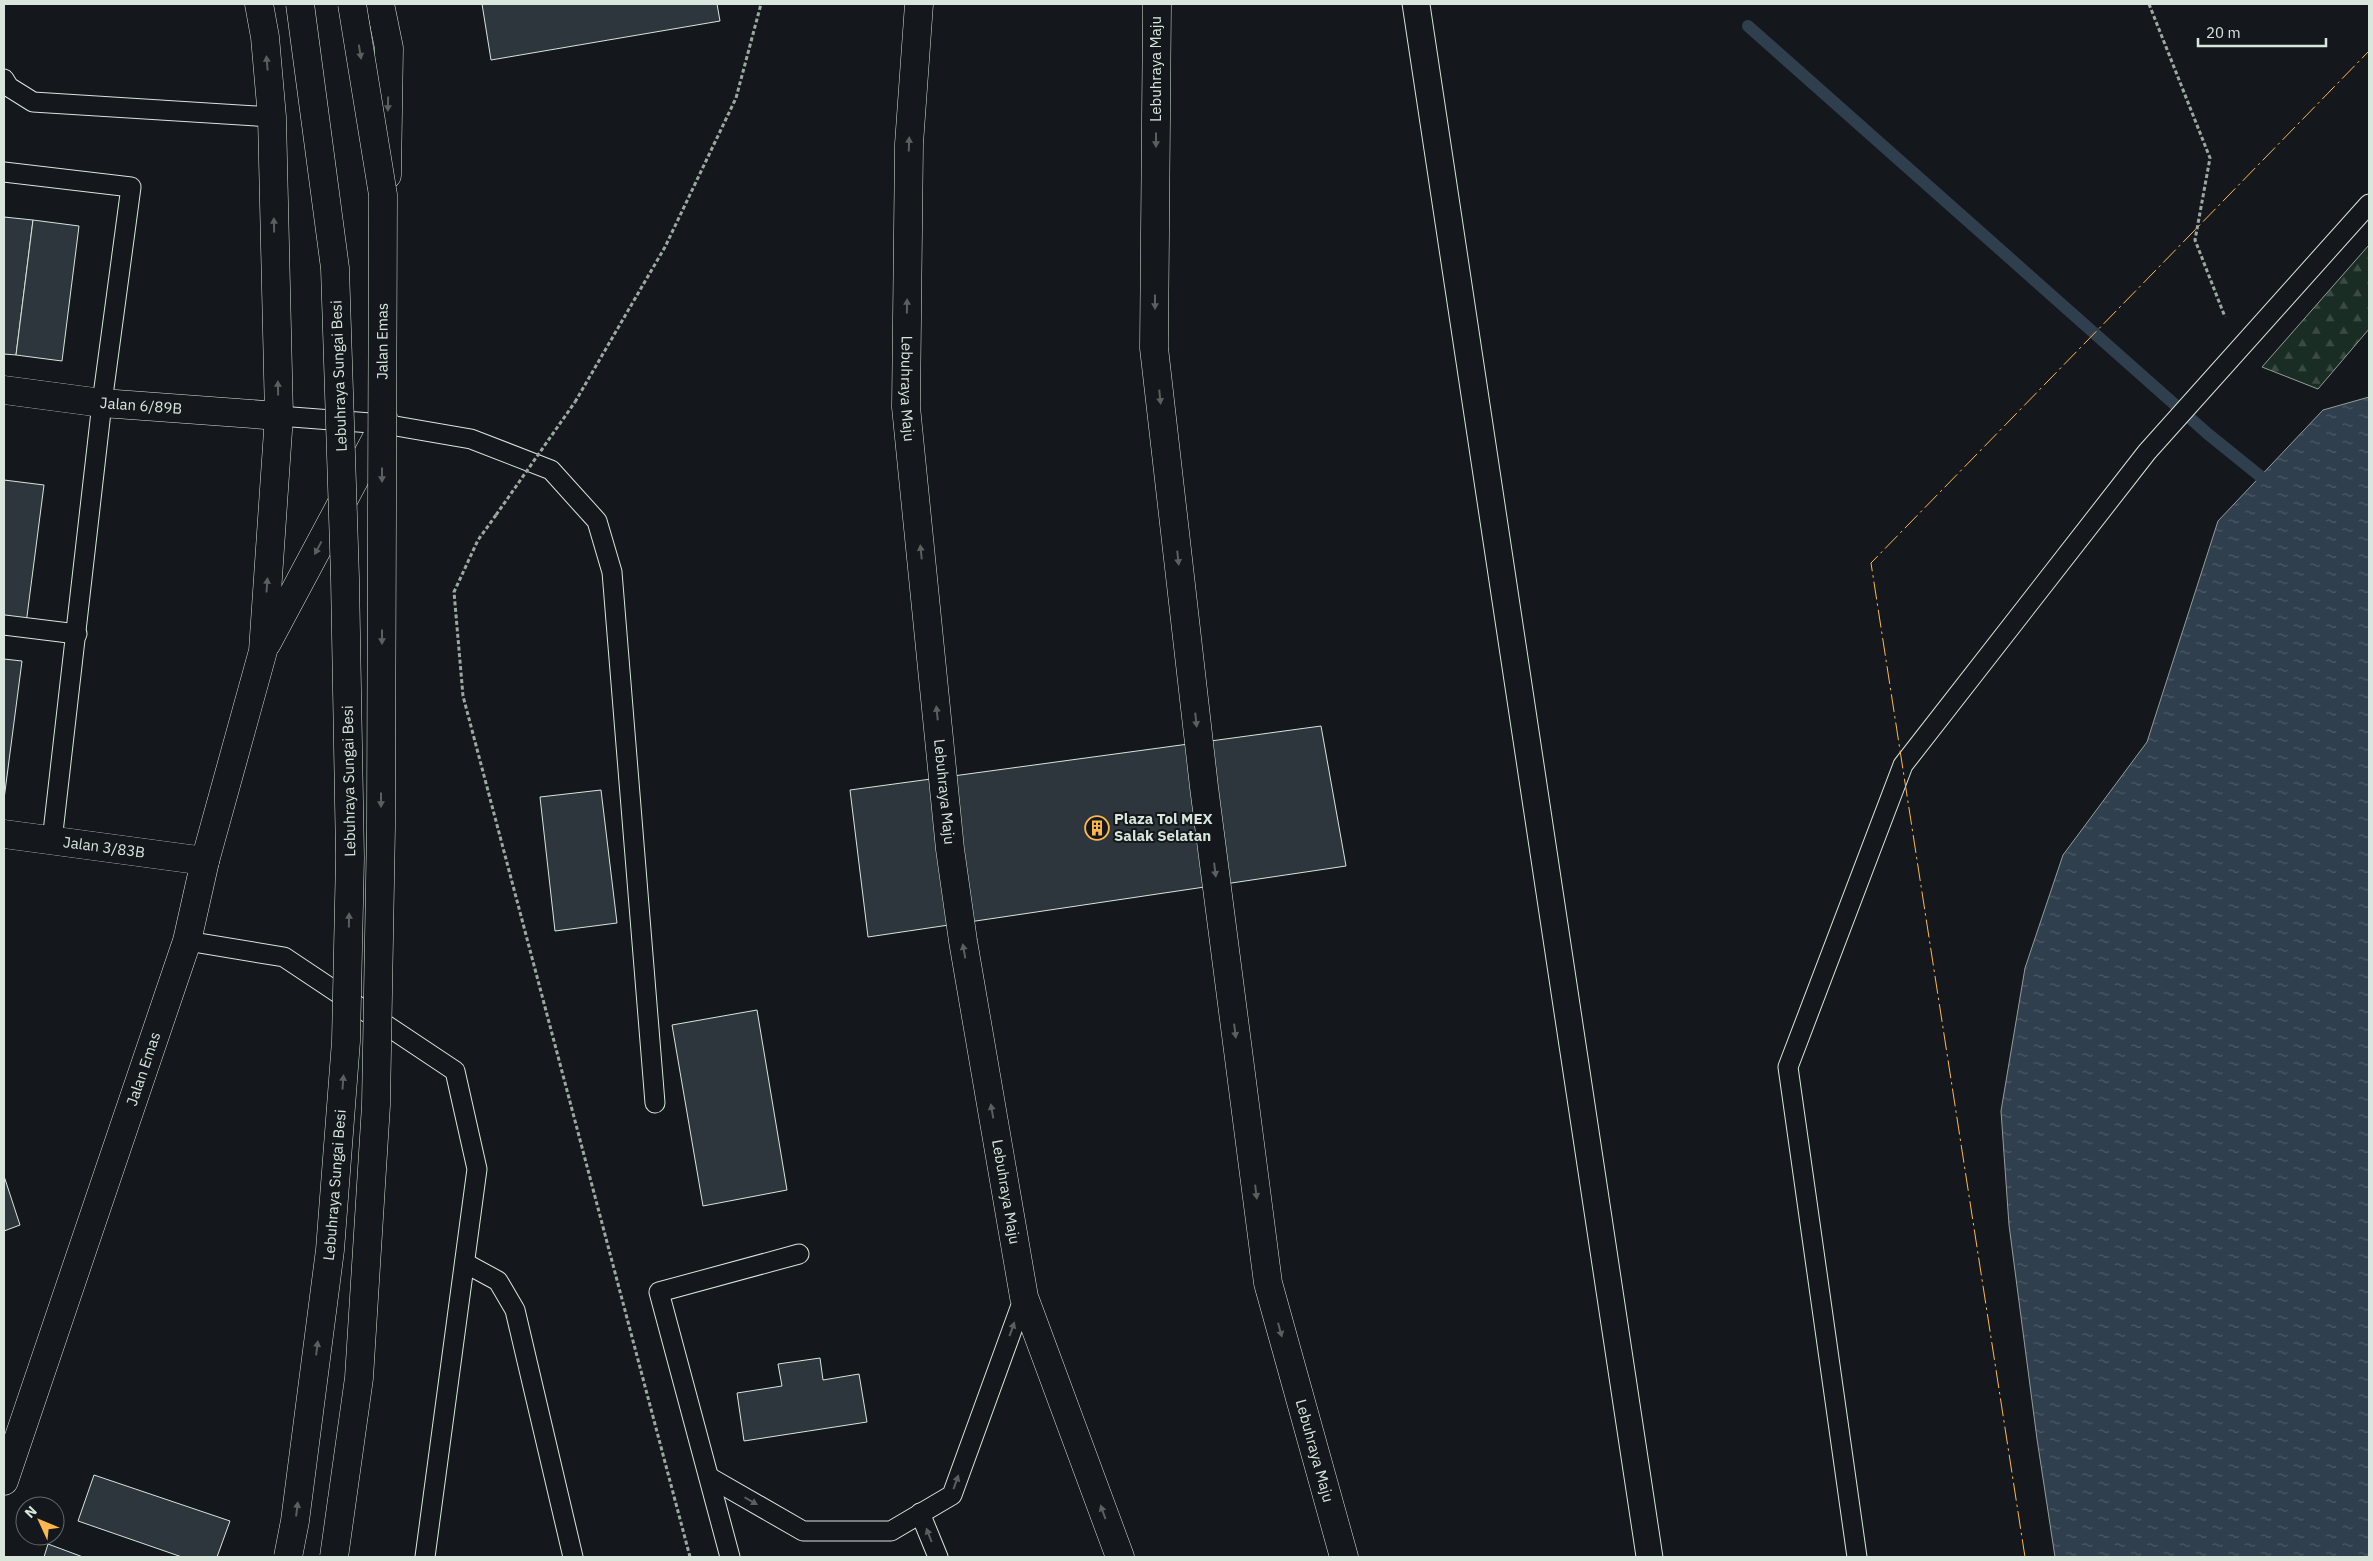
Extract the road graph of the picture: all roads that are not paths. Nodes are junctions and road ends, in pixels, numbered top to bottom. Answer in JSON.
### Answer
{"nodes":[{"id":1,"x":259,"y":4,"type":"edge"},
{"id":2,"x":300,"y":4,"type":"edge"},
{"id":3,"x":352,"y":4,"type":"edge"},
{"id":4,"x":380,"y":4,"type":"edge"},
{"id":5,"x":919,"y":4,"type":"edge"},
{"id":6,"x":1157,"y":4,"type":"edge"},
{"id":7,"x":4,"y":79,"type":"edge"},
{"id":8,"x":272,"y":117,"type":"junction"},
{"id":9,"x":4,"y":172,"type":"edge"},
{"id":10,"x":2369,"y":204,"type":"edge"},
{"id":11,"x":4,"y":390,"type":"edge"},
{"id":12,"x":102,"y":403,"type":"junction"},
{"id":13,"x":279,"y":416,"type":"junction"},
{"id":14,"x":384,"y":424,"type":"junction"},
{"id":15,"x":4,"y":625,"type":"edge"},
{"id":16,"x":77,"y":634,"type":"junction"},
{"id":17,"x":263,"y":651,"type":"junction"},
{"id":18,"x":4,"y":834,"type":"edge"},
{"id":19,"x":52,"y":840,"type":"junction"},
{"id":20,"x":205,"y":861,"type":"junction"},
{"id":21,"x":187,"y":941,"type":"junction"},
{"id":22,"x":655,"y":1103,"type":"dead end"},
{"id":23,"x":799,"y":1254,"type":"dead end"},
{"id":24,"x":465,"y":1263,"type":"junction"},
{"id":25,"x":1024,"y":1297,"type":"junction"},
{"id":26,"x":708,"y":1477,"type":"junction"},
{"id":27,"x":4,"y":1481,"type":"edge"},
{"id":28,"x":920,"y":1514,"type":"junction"},
{"id":29,"x":288,"y":1557,"type":"edge"},
{"id":30,"x":334,"y":1557,"type":"edge"},
{"id":31,"x":425,"y":1557,"type":"edge"},
{"id":32,"x":572,"y":1557,"type":"edge"},
{"id":33,"x":730,"y":1557,"type":"edge"},
{"id":34,"x":938,"y":1557,"type":"edge"},
{"id":35,"x":1120,"y":1557,"type":"edge"},
{"id":36,"x":1344,"y":1557,"type":"edge"},
{"id":37,"x":1857,"y":1557,"type":"edge"}],
"edges":[{"from":8,"to":1,"type":"main road","name":"Jalan Emas","one_way":true},
{"from":29,"to":2,"type":"main road","name":"Lebuhraya Sungai Besi","one_way":true,"bridge":true},
{"from":3,"to":30,"type":"main road","name":"Lebuhraya Sungai Besi","one_way":true,"bridge":true},
{"from":4,"to":14,"type":"main road","name":"Jalan Emas","one_way":true},
{"from":25,"to":5,"type":"main road","name":"Lebuhraya Maju","one_way":true},
{"from":6,"to":36,"type":"main road","name":"Lebuhraya Maju","one_way":true},
{"from":7,"to":8,"type":"lane"},
{"from":13,"to":8,"type":"main road","name":"Jalan Emas","one_way":true},
{"from":9,"to":12,"type":"lane"},
{"from":10,"to":37,"type":"lane"},
{"from":11,"to":12,"type":"main road","name":"Jalan 6/89B"},
{"from":12,"to":13,"type":"main road","name":"Jalan 6/89B"},
{"from":12,"to":16,"type":"lane"},
{"from":13,"to":14,"type":"lane"},
{"from":17,"to":13,"type":"main road","name":"Jalan Emas","one_way":true},
{"from":14,"to":17,"type":"main road","name":"Jalan Emas","one_way":true},
{"from":14,"to":22,"type":"lane"},
{"from":15,"to":16,"type":"lane"},
{"from":16,"to":19,"type":"lane"},
{"from":17,"to":20,"type":"main road","name":"Jalan Emas"},
{"from":18,"to":19,"type":"main road","name":"Jalan 3/83B"},
{"from":19,"to":20,"type":"main road","name":"Jalan 3/83B"},
{"from":20,"to":21,"type":"main road","name":"Jalan Emas"},
{"from":21,"to":24,"type":"lane"},
{"from":21,"to":27,"type":"main road","name":"Jalan Emas"},
{"from":23,"to":26,"type":"lane"},
{"from":24,"to":31,"type":"lane"},
{"from":24,"to":32,"type":"lane"},
{"from":28,"to":25,"type":"lane","one_way":true},
{"from":35,"to":25,"type":"main road","name":"Lebuhraya Maju","one_way":true},
{"from":26,"to":28,"type":"lane","one_way":true},
{"from":26,"to":33,"type":"lane"},
{"from":34,"to":28,"type":"lane","one_way":true}]}
